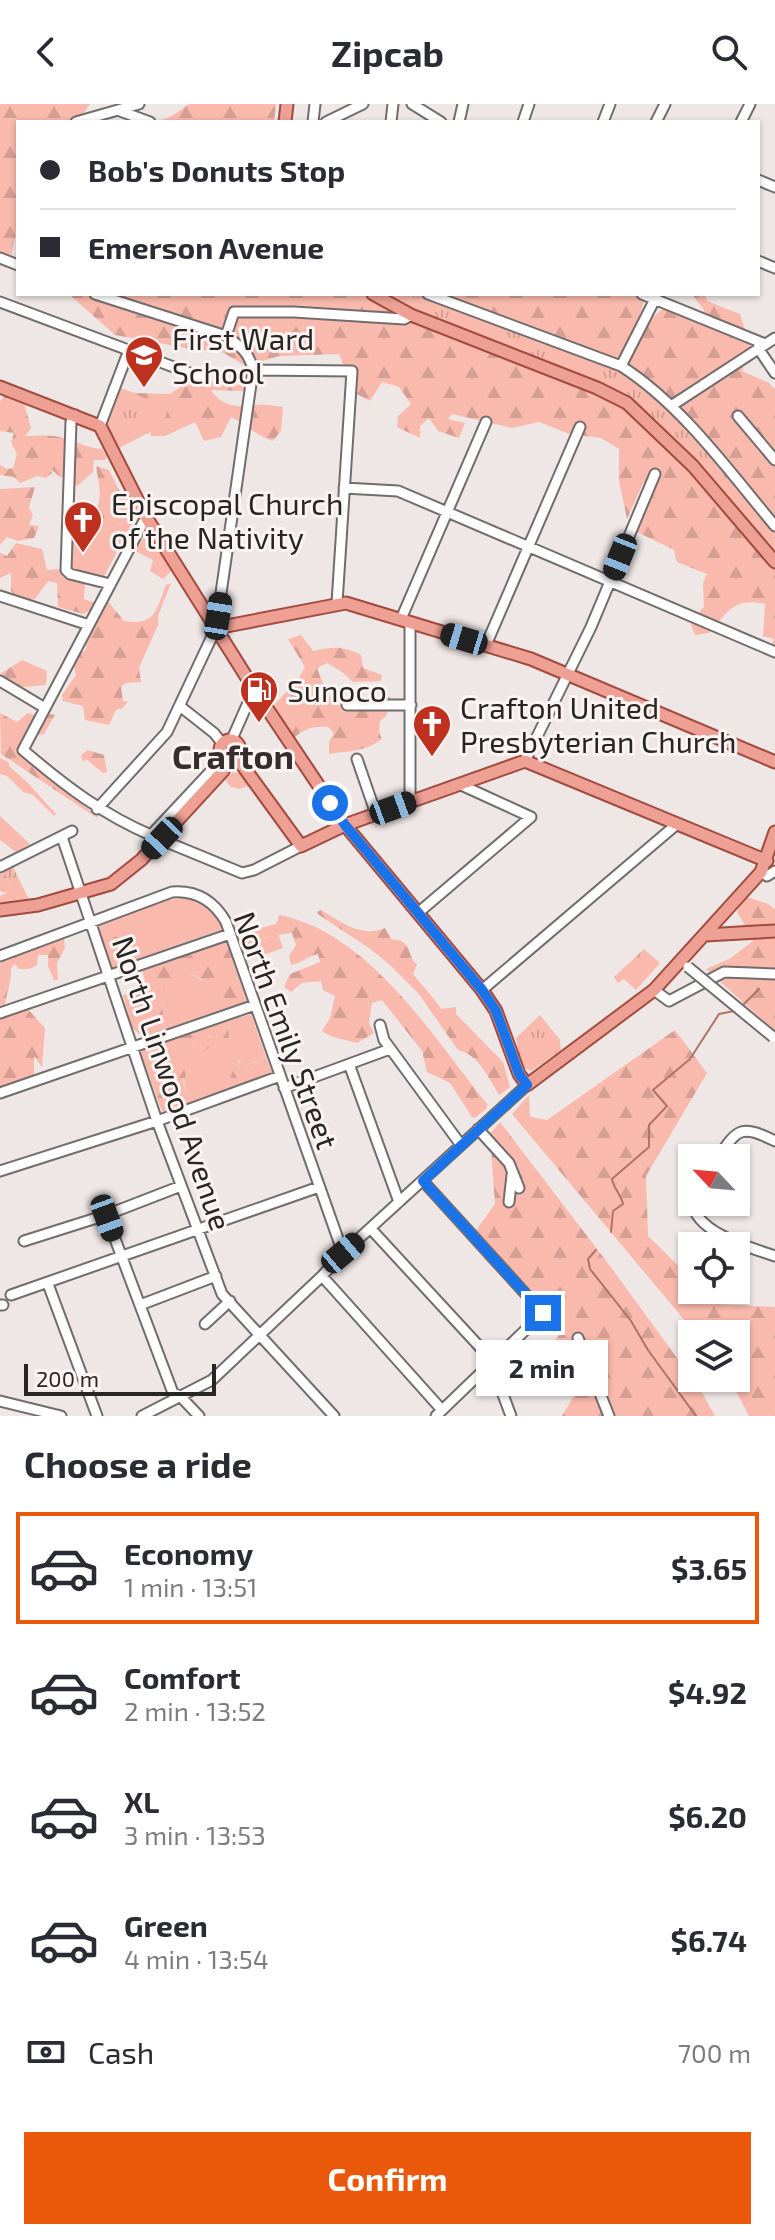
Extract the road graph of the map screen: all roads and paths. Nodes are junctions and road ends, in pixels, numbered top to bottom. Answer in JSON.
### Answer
{"nodes":[{"id":1,"x":139,"y":104,"type":"edge"},
{"id":2,"x":363,"y":104,"type":"edge"},
{"id":3,"x":412,"y":104,"type":"edge"},
{"id":4,"x":118,"y":110,"type":"junction"},
{"id":5,"x":83,"y":120,"type":"edge"},
{"id":6,"x":145,"y":120,"type":"edge"},
{"id":7,"x":330,"y":120,"type":"edge"},
{"id":8,"x":438,"y":120,"type":"edge"},
{"id":9,"x":101,"y":296,"type":"edge"},
{"id":10,"x":377,"y":296,"type":"edge"},
{"id":11,"x":433,"y":296,"type":"edge"},
{"id":12,"x":656,"y":297,"type":"edge"},
{"id":13,"x":0,"y":302,"type":"edge"},
{"id":14,"x":411,"y":315,"type":"junction"},
{"id":15,"x":226,"y":336,"type":"junction"},
{"id":16,"x":775,"y":338,"type":"edge"},
{"id":17,"x":762,"y":346,"type":"junction"},
{"id":18,"x":129,"y":350,"type":"junction"},
{"id":19,"x":621,"y":366,"type":"junction"},
{"id":20,"x":253,"y":370,"type":"junction"},
{"id":21,"x":775,"y":373,"type":"edge"},
{"id":22,"x":203,"y":378,"type":"dead end"},
{"id":23,"x":0,"y":387,"type":"edge"},
{"id":24,"x":671,"y":406,"type":"junction"},
{"id":25,"x":75,"y":415,"type":"junction"},
{"id":26,"x":738,"y":416,"type":"dead end"},
{"id":27,"x":486,"y":422,"type":"dead end"},
{"id":28,"x":100,"y":426,"type":"junction"},
{"id":29,"x":580,"y":427,"type":"dead end"},
{"id":30,"x":775,"y":460,"type":"edge"},
{"id":31,"x":655,"y":474,"type":"dead end"},
{"id":32,"x":344,"y":488,"type":"junction"},
{"id":33,"x":448,"y":511,"type":"junction"},
{"id":34,"x":146,"y":517,"type":"junction"},
{"id":35,"x":775,"y":526,"type":"edge"},
{"id":36,"x":529,"y":547,"type":"junction"},
{"id":37,"x":775,"y":562,"type":"edge"},
{"id":38,"x":610,"y":580,"type":"junction"},
{"id":39,"x":110,"y":584,"type":"junction"},
{"id":40,"x":0,"y":596,"type":"edge"},
{"id":41,"x":337,"y":603,"type":"junction"},
{"id":42,"x":405,"y":621,"type":"junction"},
{"id":43,"x":89,"y":625,"type":"junction"},
{"id":44,"x":216,"y":628,"type":"junction"},
{"id":45,"x":486,"y":645,"type":"junction"},
{"id":46,"x":775,"y":652,"type":"edge"},
{"id":47,"x":569,"y":675,"type":"junction"},
{"id":48,"x":0,"y":681,"type":"edge"},
{"id":49,"x":254,"y":689,"type":"junction"},
{"id":50,"x":347,"y":705,"type":"dead end"},
{"id":51,"x":411,"y":705,"type":"junction"},
{"id":52,"x":181,"y":707,"type":"junction"},
{"id":53,"x":45,"y":708,"type":"junction"},
{"id":54,"x":227,"y":741,"type":"junction"},
{"id":55,"x":230,"y":759,"type":"junction"},
{"id":56,"x":357,"y":759,"type":"dead end"},
{"id":57,"x":525,"y":761,"type":"junction"},
{"id":58,"x":775,"y":762,"type":"edge"},
{"id":59,"x":459,"y":784,"type":"junction"},
{"id":60,"x":410,"y":802,"type":"junction"},
{"id":61,"x":97,"y":809,"type":"junction"},
{"id":62,"x":376,"y":814,"type":"junction"},
{"id":63,"x":677,"y":824,"type":"junction"},
{"id":64,"x":345,"y":825,"type":"junction"},
{"id":65,"x":72,"y":831,"type":"dead end"},
{"id":66,"x":775,"y":832,"type":"edge"},
{"id":67,"x":152,"y":836,"type":"junction"},
{"id":68,"x":59,"y":838,"type":"junction"},
{"id":69,"x":301,"y":846,"type":"junction"},
{"id":70,"x":764,"y":866,"type":"junction"},
{"id":71,"x":0,"y":867,"type":"edge"},
{"id":72,"x":775,"y":871,"type":"edge"},
{"id":73,"x":80,"y":894,"type":"junction"},
{"id":74,"x":0,"y":910,"type":"edge"},
{"id":75,"x":419,"y":912,"type":"junction"},
{"id":76,"x":90,"y":921,"type":"junction"},
{"id":77,"x":775,"y":931,"type":"edge"},
{"id":78,"x":230,"y":934,"type":"junction"},
{"id":79,"x":705,"y":935,"type":"junction"},
{"id":80,"x":0,"y":956,"type":"edge"},
{"id":81,"x":685,"y":964,"type":"junction"},
{"id":82,"x":109,"y":974,"type":"junction"},
{"id":83,"x":775,"y":974,"type":"edge"},
{"id":84,"x":482,"y":990,"type":"junction"},
{"id":85,"x":654,"y":990,"type":"junction"},
{"id":86,"x":255,"y":1005,"type":"junction"},
{"id":87,"x":0,"y":1013,"type":"edge"},
{"id":88,"x":380,"y":1025,"type":"dead end"},
{"id":89,"x":774,"y":1037,"type":"edge"},
{"id":90,"x":133,"y":1047,"type":"junction"},
{"id":91,"x":390,"y":1049,"type":"junction"},
{"id":92,"x":349,"y":1064,"type":"junction"},
{"id":93,"x":280,"y":1076,"type":"junction"},
{"id":94,"x":527,"y":1085,"type":"junction"},
{"id":95,"x":284,"y":1088,"type":"junction"},
{"id":96,"x":0,"y":1093,"type":"edge"},
{"id":97,"x":157,"y":1121,"type":"junction"},
{"id":98,"x":481,"y":1126,"type":"junction"},
{"id":99,"x":775,"y":1141,"type":"edge"},
{"id":100,"x":728,"y":1144,"type":"edge"},
{"id":101,"x":461,"y":1145,"type":"junction"},
{"id":102,"x":0,"y":1171,"type":"edge"},
{"id":103,"x":512,"y":1171,"type":"junction"},
{"id":104,"x":423,"y":1181,"type":"junction"},
{"id":105,"x":181,"y":1186,"type":"junction"},
{"id":106,"x":319,"y":1187,"type":"junction"},
{"id":107,"x":519,"y":1188,"type":"dead end"},
{"id":108,"x":399,"y":1202,"type":"junction"},
{"id":109,"x":509,"y":1202,"type":"dead end"},
{"id":110,"x":106,"y":1215,"type":"junction"},
{"id":111,"x":698,"y":1216,"type":"edge"},
{"id":112,"x":199,"y":1229,"type":"junction"},
{"id":113,"x":371,"y":1229,"type":"junction"},
{"id":114,"x":24,"y":1241,"type":"dead end"},
{"id":115,"x":343,"y":1253,"type":"junction"},
{"id":116,"x":775,"y":1256,"type":"edge"},
{"id":117,"x":122,"y":1257,"type":"junction"},
{"id":118,"x":216,"y":1276,"type":"junction"},
{"id":119,"x":322,"y":1276,"type":"junction"},
{"id":120,"x":48,"y":1284,"type":"junction"},
{"id":121,"x":11,"y":1295,"type":"dead end"},
{"id":122,"x":230,"y":1301,"type":"junction"},
{"id":123,"x":140,"y":1305,"type":"junction"},
{"id":124,"x":205,"y":1324,"type":"dead end"},
{"id":125,"x":259,"y":1334,"type":"junction"},
{"id":126,"x":578,"y":1338,"type":"dead end"},
{"id":127,"x":492,"y":1363,"type":"junction"},
{"id":128,"x":180,"y":1396,"type":"junction"},
{"id":129,"x":0,"y":1401,"type":"edge"},
{"id":130,"x":439,"y":1413,"type":"edge"},
{"id":131,"x":61,"y":1416,"type":"edge"},
{"id":132,"x":97,"y":1416,"type":"edge"},
{"id":133,"x":142,"y":1416,"type":"edge"},
{"id":134,"x":199,"y":1416,"type":"edge"},
{"id":135,"x":334,"y":1416,"type":"edge"},
{"id":136,"x":511,"y":1416,"type":"edge"},
{"id":137,"x":609,"y":1416,"type":"edge"}],
"edges":[{"from":1,"to":4,"type":"street"},
{"from":2,"to":7,"type":"street"},
{"from":3,"to":8,"type":"street"},
{"from":4,"to":5,"type":"street"},
{"from":4,"to":6,"type":"street"},
{"from":9,"to":15,"type":"street"},
{"from":10,"to":14,"type":"main road"},
{"from":11,"to":19,"type":"street"},
{"from":12,"to":17,"type":"street"},
{"from":12,"to":19,"type":"street"},
{"from":13,"to":18,"type":"street"},
{"from":14,"to":15,"type":"street"},
{"from":14,"to":37,"type":"main road"},
{"from":15,"to":20,"type":"street"},
{"from":16,"to":17,"type":"street"},
{"from":17,"to":21,"type":"street"},
{"from":17,"to":24,"type":"street"},
{"from":18,"to":22,"type":"street"},
{"from":18,"to":28,"type":"street"},
{"from":19,"to":24,"type":"street"},
{"from":20,"to":32,"type":"street"},
{"from":20,"to":44,"type":"street"},
{"from":23,"to":25,"type":"main road"},
{"from":24,"to":35,"type":"street"},
{"from":25,"to":28,"type":"main road"},
{"from":25,"to":39,"type":"street"},
{"from":26,"to":30,"type":"street"},
{"from":27,"to":33,"type":"street"},
{"from":28,"to":34,"type":"main road"},
{"from":29,"to":36,"type":"street"},
{"from":31,"to":38,"type":"street"},
{"from":32,"to":33,"type":"street"},
{"from":32,"to":41,"type":"street"},
{"from":33,"to":36,"type":"street"},
{"from":33,"to":42,"type":"street"},
{"from":34,"to":39,"type":"street"},
{"from":34,"to":44,"type":"main road"},
{"from":36,"to":38,"type":"street"},
{"from":36,"to":45,"type":"street"},
{"from":38,"to":46,"type":"street"},
{"from":38,"to":47,"type":"street"},
{"from":39,"to":43,"type":"street"},
{"from":40,"to":43,"type":"street"},
{"from":41,"to":42,"type":"main road"},
{"from":41,"to":44,"type":"main road"},
{"from":42,"to":45,"type":"main road"},
{"from":42,"to":51,"type":"street"},
{"from":43,"to":53,"type":"street"},
{"from":44,"to":49,"type":"main road"},
{"from":44,"to":52,"type":"street"},
{"from":45,"to":47,"type":"main road"},
{"from":47,"to":57,"type":"street"},
{"from":47,"to":58,"type":"main road"},
{"from":48,"to":53,"type":"street"},
{"from":49,"to":54,"type":"street"},
{"from":49,"to":64,"type":"main road"},
{"from":50,"to":51,"type":"street"},
{"from":51,"to":60,"type":"street"},
{"from":52,"to":54,"type":"street"},
{"from":52,"to":61,"type":"street"},
{"from":53,"to":61,"type":"street"},
{"from":54,"to":55,"type":"main road"},
{"from":54,"to":55,"type":"main road"},
{"from":55,"to":67,"type":"street"},
{"from":55,"to":69,"type":"main road"},
{"from":55,"to":73,"type":"main road"},
{"from":56,"to":62,"type":"street"},
{"from":57,"to":59,"type":"main road"},
{"from":57,"to":63,"type":"main road"},
{"from":59,"to":60,"type":"main road"},
{"from":59,"to":75,"type":"street"},
{"from":60,"to":62,"type":"main road"},
{"from":61,"to":67,"type":"street"},
{"from":62,"to":64,"type":"main road"},
{"from":63,"to":70,"type":"main road"},
{"from":63,"to":84,"type":"street"},
{"from":64,"to":69,"type":"main road"},
{"from":64,"to":75,"type":"main road"},
{"from":65,"to":68,"type":"street"},
{"from":66,"to":70,"type":"main road"},
{"from":67,"to":69,"type":"street","bridge":true},
{"from":68,"to":71,"type":"street"},
{"from":68,"to":73,"type":"street","name":"North Linwood Avenue"},
{"from":70,"to":72,"type":"street"},
{"from":70,"to":79,"type":"main road"},
{"from":73,"to":74,"type":"main road"},
{"from":73,"to":76,"type":"street","name":"North Linwood Avenue"},
{"from":75,"to":84,"type":"main road"},
{"from":76,"to":78,"type":"street","name":"North Emily Street"},
{"from":76,"to":80,"type":"street","name":"North Emily Street"},
{"from":76,"to":82,"type":"street","name":"North Linwood Avenue"},
{"from":77,"to":79,"type":"main road"},
{"from":78,"to":82,"type":"street"},
{"from":78,"to":86,"type":"street","name":"North Emily Street"},
{"from":79,"to":81,"type":"main road"},
{"from":81,"to":85,"type":"main road"},
{"from":81,"to":89,"type":"street","bridge":true},
{"from":82,"to":87,"type":"street"},
{"from":82,"to":90,"type":"street","name":"North Linwood Avenue"},
{"from":83,"to":85,"type":"street"},
{"from":84,"to":94,"type":"main road"},
{"from":85,"to":94,"type":"main road"},
{"from":86,"to":90,"type":"street"},
{"from":86,"to":93,"type":"street","name":"North Emily Street"},
{"from":88,"to":91,"type":"street"},
{"from":90,"to":96,"type":"street"},
{"from":90,"to":97,"type":"street","name":"North Linwood Avenue"},
{"from":91,"to":92,"type":"street"},
{"from":91,"to":101,"type":"street"},
{"from":92,"to":95,"type":"street"},
{"from":92,"to":108,"type":"street"},
{"from":93,"to":95,"type":"street","name":"North Emily Street"},
{"from":93,"to":97,"type":"street"},
{"from":94,"to":98,"type":"street"},
{"from":95,"to":106,"type":"street","name":"North Emily Street"},
{"from":97,"to":102,"type":"street"},
{"from":97,"to":105,"type":"street","name":"North Linwood Avenue"},
{"from":98,"to":101,"type":"street"},
{"from":98,"to":103,"type":"street"},
{"from":99,"to":100,"type":"street"},
{"from":101,"to":104,"type":"street"},
{"from":103,"to":107,"type":"street"},
{"from":103,"to":109,"type":"street"},
{"from":104,"to":108,"type":"street"},
{"from":104,"to":127,"type":"street"},
{"from":105,"to":110,"type":"street"},
{"from":105,"to":112,"type":"street","name":"North Linwood Avenue"},
{"from":106,"to":112,"type":"street"},
{"from":106,"to":115,"type":"street","name":"North Emily Street"},
{"from":108,"to":113,"type":"street"},
{"from":110,"to":114,"type":"street"},
{"from":110,"to":117,"type":"street"},
{"from":111,"to":116,"type":"street"},
{"from":112,"to":117,"type":"street"},
{"from":112,"to":118,"type":"street","name":"North Linwood Avenue"},
{"from":113,"to":115,"type":"street"},
{"from":113,"to":127,"type":"street"},
{"from":115,"to":119,"type":"street"},
{"from":117,"to":120,"type":"street"},
{"from":117,"to":123,"type":"street"},
{"from":118,"to":122,"type":"street","name":"North Linwood Avenue"},
{"from":118,"to":123,"type":"street"},
{"from":119,"to":125,"type":"street"},
{"from":119,"to":130,"type":"street"},
{"from":120,"to":121,"type":"street"},
{"from":120,"to":132,"type":"street"},
{"from":122,"to":124,"type":"street"},
{"from":122,"to":125,"type":"street","name":"North Linwood Avenue"},
{"from":123,"to":128,"type":"street"},
{"from":125,"to":128,"type":"street"},
{"from":125,"to":135,"type":"street","name":"North Linwood Avenue"},
{"from":126,"to":137,"type":"street"},
{"from":127,"to":130,"type":"street"},
{"from":127,"to":136,"type":"street"},
{"from":128,"to":133,"type":"street"},
{"from":128,"to":134,"type":"street"},
{"from":129,"to":131,"type":"street"}]}
